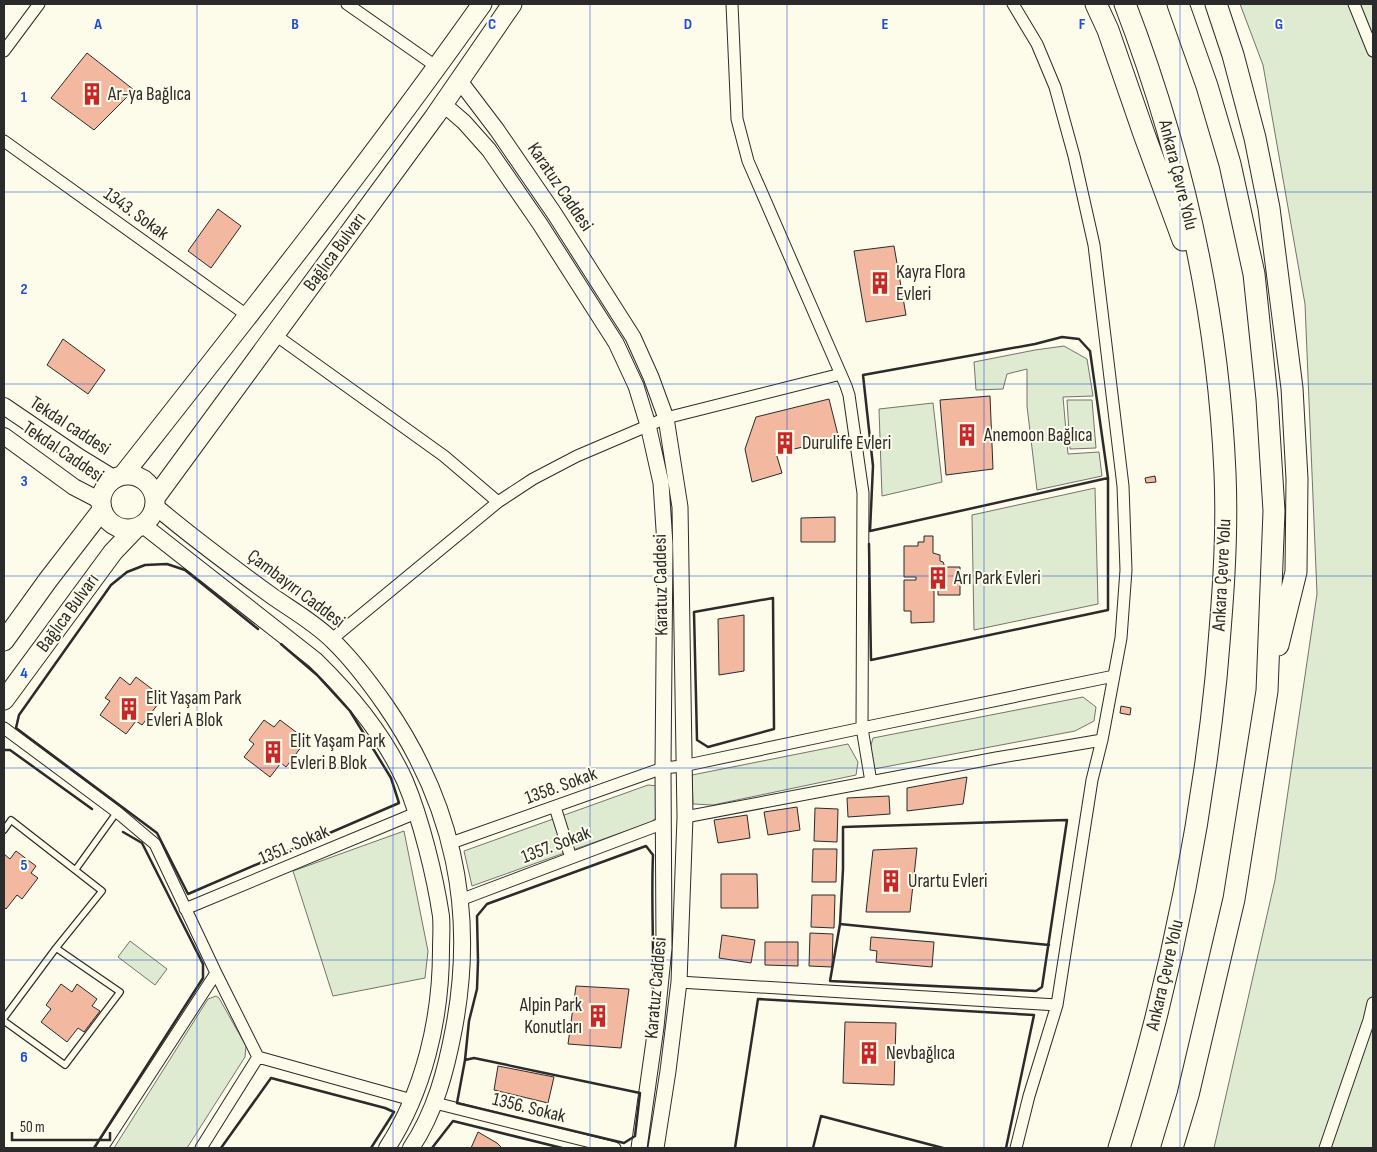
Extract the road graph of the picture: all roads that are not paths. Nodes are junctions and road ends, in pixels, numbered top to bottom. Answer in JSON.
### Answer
{"nodes":[{"id":1,"x":39,"y":4,"type":"edge"},
{"id":2,"x":346,"y":4,"type":"edge"},
{"id":3,"x":482,"y":4,"type":"edge"},
{"id":4,"x":512,"y":4,"type":"edge"},
{"id":5,"x":732,"y":4,"type":"edge"},
{"id":6,"x":1012,"y":4,"type":"edge"},
{"id":7,"x":1096,"y":4,"type":"edge"},
{"id":8,"x":1125,"y":4,"type":"edge"},
{"id":9,"x":1178,"y":4,"type":"edge"},
{"id":10,"x":1216,"y":4,"type":"edge"},
{"id":11,"x":1354,"y":4,"type":"edge"},
{"id":12,"x":4,"y":51,"type":"edge"},
{"id":13,"x":1373,"y":51,"type":"edge"},
{"id":14,"x":437,"y":67,"type":"junction"},
{"id":15,"x":459,"y":80,"type":"junction"},
{"id":16,"x":442,"y":103,"type":"junction"},
{"id":17,"x":4,"y":142,"type":"edge"},
{"id":18,"x":1208,"y":308,"type":"junction"},
{"id":19,"x":248,"y":316,"type":"junction"},
{"id":20,"x":274,"y":334,"type":"junction"},
{"id":21,"x":841,"y":374,"type":"junction"},
{"id":22,"x":4,"y":406,"type":"edge"},
{"id":23,"x":666,"y":418,"type":"junction"},
{"id":24,"x":648,"y":425,"type":"junction"},
{"id":25,"x":4,"y":436,"type":"edge"},
{"id":26,"x":119,"y":477,"type":"junction"},
{"id":27,"x":155,"y":502,"type":"junction"},
{"id":28,"x":498,"y":502,"type":"junction"},
{"id":29,"x":101,"y":505,"type":"junction"},
{"id":30,"x":139,"y":527,"type":"junction"},
{"id":31,"x":332,"y":640,"type":"junction"},
{"id":32,"x":4,"y":641,"type":"edge"},
{"id":33,"x":1114,"y":676,"type":"junction"},
{"id":34,"x":1267,"y":691,"type":"junction"},
{"id":35,"x":4,"y":700,"type":"edge"},
{"id":36,"x":4,"y":728,"type":"edge"},
{"id":37,"x":862,"y":728,"type":"junction"},
{"id":38,"x":1102,"y":740,"type":"junction"},
{"id":39,"x":683,"y":766,"type":"junction"},
{"id":40,"x":663,"y":768,"type":"junction"},
{"id":41,"x":871,"y":782,"type":"junction"},
{"id":42,"x":555,"y":807,"type":"junction"},
{"id":43,"x":117,"y":812,"type":"junction"},
{"id":44,"x":416,"y":813,"type":"junction"},
{"id":45,"x":685,"y":817,"type":"junction"},
{"id":46,"x":664,"y":823,"type":"junction"},
{"id":47,"x":4,"y":830,"type":"edge"},
{"id":48,"x":451,"y":844,"type":"junction"},
{"id":49,"x":572,"y":858,"type":"junction"},
{"id":50,"x":76,"y":869,"type":"junction"},
{"id":51,"x":460,"y":900,"type":"junction"},
{"id":52,"x":186,"y":909,"type":"junction"},
{"id":53,"x":56,"y":948,"type":"junction"},
{"id":54,"x":216,"y":973,"type":"junction"},
{"id":55,"x":679,"y":982,"type":"junction"},
{"id":56,"x":1373,"y":1003,"type":"edge"},
{"id":57,"x":1057,"y":1005,"type":"junction"},
{"id":58,"x":4,"y":1019,"type":"edge"},
{"id":59,"x":258,"y":1057,"type":"junction"},
{"id":60,"x":412,"y":1100,"type":"junction"},
{"id":61,"x":435,"y":1103,"type":"junction"},
{"id":62,"x":102,"y":1148,"type":"edge"},
{"id":63,"x":201,"y":1148,"type":"edge"},
{"id":64,"x":387,"y":1148,"type":"edge"},
{"id":65,"x":411,"y":1148,"type":"edge"},
{"id":66,"x":615,"y":1148,"type":"edge"},
{"id":67,"x":639,"y":1148,"type":"edge"},
{"id":68,"x":656,"y":1148,"type":"edge"},
{"id":69,"x":1016,"y":1148,"type":"edge"},
{"id":70,"x":1119,"y":1148,"type":"edge"},
{"id":71,"x":1172,"y":1148,"type":"edge"},
{"id":72,"x":1325,"y":1148,"type":"edge"}],
"edges":[{"from":1,"to":12,"type":"street"},
{"from":2,"to":14,"type":"street"},
{"from":3,"to":14,"type":"main road","name":"Bağlıca Bulvarı"},
{"from":4,"to":15,"type":"main road","name":"Bağlıca Bulvarı"},
{"from":5,"to":21,"type":"street"},
{"from":6,"to":33,"type":"street"},
{"from":7,"to":18,"type":"highway"},
{"from":8,"to":18,"type":"highway","name":"Ankara Çevre Yolu"},
{"from":9,"to":34,"type":"highway"},
{"from":10,"to":34,"type":"highway"},
{"from":11,"to":13,"type":"street"},
{"from":14,"to":19,"type":"main road","name":"Bağlıca Bulvarı"},
{"from":15,"to":16,"type":"main road","name":"Bağlıca Bulvarı"},
{"from":15,"to":23,"type":"street","name":"Karatuz Caddesi"},
{"from":16,"to":20,"type":"main road","name":"Bağlıca Bulvarı"},
{"from":16,"to":24,"type":"street","name":"Karatuz Caddesi"},
{"from":17,"to":19,"type":"street","name":"1343. Sokak"},
{"from":18,"to":70,"type":"highway","name":"Ankara Çevre Yolu"},
{"from":19,"to":26,"type":"main road","name":"Bağlıca Bulvarı"},
{"from":20,"to":27,"type":"main road","name":"Bağlıca Bulvarı"},
{"from":20,"to":28,"type":"street"},
{"from":21,"to":23,"type":"street"},
{"from":21,"to":37,"type":"street"},
{"from":22,"to":26,"type":"main road","name":"Tekdal caddesi"},
{"from":23,"to":24,"type":"street"},
{"from":23,"to":39,"type":"street","name":"Karatuz Caddesi"},
{"from":24,"to":28,"type":"street"},
{"from":24,"to":40,"type":"street","name":"Karatuz Caddesi"},
{"from":25,"to":29,"type":"main road","name":"Tekdal Caddesi"},
{"from":26,"to":27,"type":"main road"},
{"from":26,"to":29,"type":"main road"},
{"from":27,"to":30,"type":"main road"},
{"from":27,"to":31,"type":"main road","name":"Çambayırı Caddesi"},
{"from":28,"to":31,"type":"street"},
{"from":29,"to":30,"type":"main road"},
{"from":29,"to":32,"type":"main road","name":"Bağlıca Bulvarı"},
{"from":30,"to":35,"type":"main road","name":"Bağlıca Bulvarı"},
{"from":30,"to":44,"type":"main road"},
{"from":31,"to":48,"type":"main road","name":"Çambayırı Caddesi"},
{"from":33,"to":37,"type":"street","name":"1358. Sokak"},
{"from":33,"to":38,"type":"street"},
{"from":34,"to":71,"type":"highway"},
{"from":36,"to":43,"type":"street"},
{"from":37,"to":39,"type":"street","name":"1358. Sokak"},
{"from":37,"to":41,"type":"street"},
{"from":38,"to":41,"type":"street"},
{"from":38,"to":57,"type":"street"},
{"from":39,"to":40,"type":"street","name":"1358. Sokak"},
{"from":39,"to":45,"type":"street","name":"Karatuz Caddesi"},
{"from":40,"to":42,"type":"street","name":"1358. Sokak"},
{"from":40,"to":46,"type":"street","name":"Karatuz Caddesi"},
{"from":41,"to":45,"type":"street"},
{"from":42,"to":48,"type":"street","name":"1358. Sokak"},
{"from":42,"to":49,"type":"street"},
{"from":43,"to":50,"type":"lane"},
{"from":43,"to":52,"type":"street"},
{"from":44,"to":52,"type":"street","name":"1351. Sokak"},
{"from":44,"to":60,"type":"main road"},
{"from":45,"to":55,"type":"street","name":"Karatuz Caddesi"},
{"from":46,"to":49,"type":"street","name":"1357. Sokak"},
{"from":46,"to":67,"type":"street","name":"Karatuz Caddesi"},
{"from":47,"to":50,"type":"lane"},
{"from":48,"to":51,"type":"main road","name":"Çambayırı Caddesi"},
{"from":49,"to":51,"type":"street","name":"1357. Sokak"},
{"from":50,"to":53,"type":"lane"},
{"from":51,"to":61,"type":"main road","name":"Çambayırı Caddesi"},
{"from":52,"to":54,"type":"street"},
{"from":53,"to":58,"type":"lane"},
{"from":53,"to":58,"type":"lane"},
{"from":54,"to":59,"type":"street"},
{"from":54,"to":62,"type":"street"},
{"from":55,"to":57,"type":"street"},
{"from":55,"to":68,"type":"street","name":"Karatuz Caddesi"},
{"from":56,"to":72,"type":"street"},
{"from":57,"to":69,"type":"street"},
{"from":59,"to":60,"type":"street"},
{"from":59,"to":63,"type":"street"},
{"from":60,"to":64,"type":"main road"},
{"from":61,"to":65,"type":"main road","name":"Çambayırı Caddesi"},
{"from":61,"to":66,"type":"street","name":"1356. Sokak"}]}
